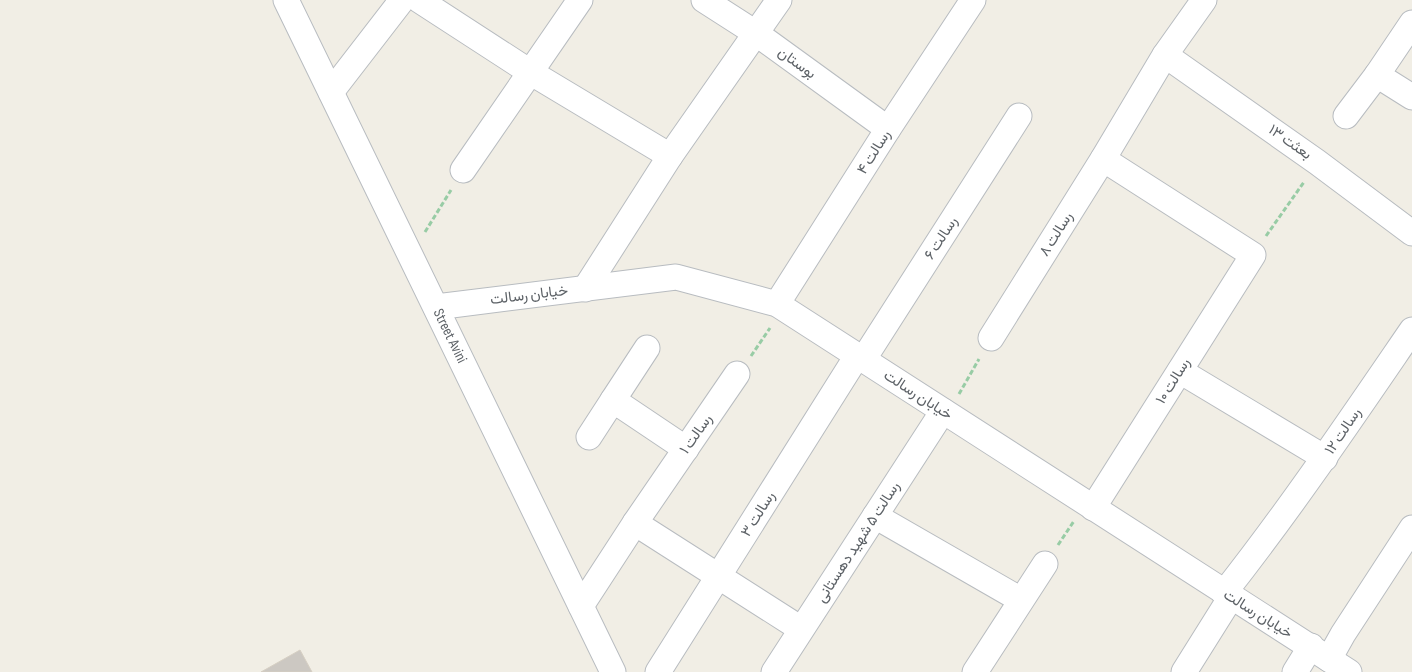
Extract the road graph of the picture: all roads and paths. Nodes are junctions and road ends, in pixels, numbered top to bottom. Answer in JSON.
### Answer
{"nodes":[{"id":1,"x":286,"y":0,"type":"edge"},
{"id":2,"x":402,"y":0,"type":"edge"},
{"id":3,"x":419,"y":0,"type":"edge"},
{"id":4,"x":580,"y":0,"type":"edge"},
{"id":5,"x":704,"y":0,"type":"edge"},
{"id":6,"x":779,"y":0,"type":"edge"},
{"id":7,"x":973,"y":0,"type":"edge"},
{"id":8,"x":1204,"y":0,"type":"edge"},
{"id":9,"x":1412,"y":23,"type":"edge"},
{"id":10,"x":757,"y":34,"type":"junction"},
{"id":11,"x":1165,"y":55,"type":"junction"},
{"id":12,"x":530,"y":72,"type":"junction"},
{"id":13,"x":1377,"y":75,"type":"junction"},
{"id":14,"x":331,"y":92,"type":"junction"},
{"id":15,"x":1412,"y":97,"type":"edge"},
{"id":16,"x":1019,"y":116,"type":"dead end"},
{"id":17,"x":1346,"y":116,"type":"dead end"},
{"id":18,"x":888,"y":129,"type":"junction"},
{"id":19,"x":670,"y":156,"type":"junction"},
{"id":20,"x":1103,"y":160,"type":"junction"},
{"id":21,"x":1317,"y":162,"type":"junction"},
{"id":22,"x":463,"y":170,"type":"joint"},
{"id":23,"x":1412,"y":233,"type":"edge"},
{"id":24,"x":1253,"y":254,"type":"junction"},
{"id":25,"x":411,"y":256,"type":"junction"},
{"id":26,"x":585,"y":288,"type":"junction"},
{"id":27,"x":436,"y":307,"type":"junction"},
{"id":28,"x":780,"y":307,"type":"junction"},
{"id":29,"x":1412,"y":330,"type":"edge"},
{"id":30,"x":990,"y":338,"type":"joint"},
{"id":31,"x":647,"y":348,"type":"dead end"},
{"id":32,"x":860,"y":358,"type":"junction"},
{"id":33,"x":1180,"y":371,"type":"junction"},
{"id":34,"x":738,"y":374,"type":"joint"},
{"id":35,"x":613,"y":400,"type":"junction"},
{"id":36,"x":945,"y":412,"type":"junction"},
{"id":37,"x":589,"y":436,"type":"dead end"},
{"id":38,"x":686,"y":450,"type":"junction"},
{"id":39,"x":1325,"y":458,"type":"junction"},
{"id":40,"x":1089,"y":505,"type":"junction"},
{"id":41,"x":876,"y":516,"type":"junction"},
{"id":42,"x":635,"y":523,"type":"junction"},
{"id":43,"x":1412,"y":528,"type":"edge"},
{"id":44,"x":1045,"y":564,"type":"joint"},
{"id":45,"x":719,"y":576,"type":"junction"},
{"id":46,"x":1227,"y":595,"type":"junction"},
{"id":47,"x":1021,"y":600,"type":"junction"},
{"id":48,"x":581,"y":606,"type":"junction"},
{"id":49,"x":801,"y":629,"type":"junction"},
{"id":50,"x":1330,"y":659,"type":"edge"},
{"id":51,"x":613,"y":672,"type":"edge"},
{"id":52,"x":658,"y":672,"type":"edge"},
{"id":53,"x":774,"y":672,"type":"edge"},
{"id":54,"x":975,"y":672,"type":"edge"},
{"id":55,"x":1184,"y":672,"type":"edge"},
{"id":56,"x":1295,"y":672,"type":"edge"}],
"edges":[{"from":1,"to":14,"type":"street","name":"Street Avini"},
{"from":2,"to":14,"type":"street"},
{"from":3,"to":12,"type":"street"},
{"from":4,"to":12,"type":"street"},
{"from":5,"to":10,"type":"street","name":"بوستان"},
{"from":6,"to":10,"type":"street"},
{"from":7,"to":18,"type":"street","name":"رسالت ۴"},
{"from":8,"to":11,"type":"street","name":"رسالت ۸"},
{"from":9,"to":13,"type":"street"},
{"from":10,"to":18,"type":"street","name":"بوستان"},
{"from":10,"to":19,"type":"street"},
{"from":11,"to":20,"type":"street","name":"رسالت ۸"},
{"from":11,"to":21,"type":"street","name":"بعثت ۱۳"},
{"from":12,"to":19,"type":"street"},
{"from":12,"to":22,"type":"street"},
{"from":13,"to":15,"type":"street"},
{"from":13,"to":17,"type":"street"},
{"from":14,"to":25,"type":"street","name":"Street Avini"},
{"from":16,"to":32,"type":"street","name":"رسالت ۶"},
{"from":18,"to":28,"type":"street","name":"رسالت ۴"},
{"from":19,"to":26,"type":"street"},
{"from":20,"to":24,"type":"street"},
{"from":20,"to":30,"type":"street","name":"رسالت ۸"},
{"from":21,"to":23,"type":"street","name":"بعثت ۱۳"},
{"from":21,"to":24,"type":"path"},
{"from":22,"to":25,"type":"path"},
{"from":24,"to":33,"type":"street","name":"رسالت ۱۰"},
{"from":25,"to":27,"type":"street","name":"Street Avini"},
{"from":26,"to":27,"type":"street","name":"خیابان رسالت"},
{"from":26,"to":28,"type":"street","name":"خیابان رسالت"},
{"from":27,"to":48,"type":"street","name":"Street Avini"},
{"from":28,"to":32,"type":"street","name":"خیابان رسالت"},
{"from":28,"to":34,"type":"path"},
{"from":29,"to":39,"type":"street","name":"رسالت ۱۲"},
{"from":30,"to":36,"type":"path"},
{"from":31,"to":35,"type":"street"},
{"from":32,"to":36,"type":"street","name":"خیابان رسالت"},
{"from":32,"to":45,"type":"street","name":"رسالت ۳"},
{"from":33,"to":39,"type":"street"},
{"from":33,"to":40,"type":"street","name":"رسالت ۱۰"},
{"from":34,"to":38,"type":"street","name":"رسالت ۱"},
{"from":35,"to":37,"type":"street"},
{"from":35,"to":38,"type":"street"},
{"from":36,"to":40,"type":"street","name":"خیابان رسالت"},
{"from":36,"to":41,"type":"street","name":"رسالت ۵ شهید دهستانی"},
{"from":38,"to":42,"type":"street","name":"رسالت ۱"},
{"from":39,"to":46,"type":"street","name":"رسالت ۱۲"},
{"from":40,"to":44,"type":"path"},
{"from":40,"to":46,"type":"street","name":"خیابان رسالت"},
{"from":41,"to":47,"type":"street"},
{"from":41,"to":49,"type":"street","name":"رسالت ۵ شهید دهستانی"},
{"from":42,"to":45,"type":"street"},
{"from":42,"to":48,"type":"street","name":"رسالت ۱"},
{"from":43,"to":50,"type":"street"},
{"from":44,"to":47,"type":"street"},
{"from":45,"to":49,"type":"street"},
{"from":45,"to":52,"type":"street","name":"رسالت ۳"},
{"from":46,"to":50,"type":"street","name":"خیابان رسالت"},
{"from":46,"to":55,"type":"street","name":"رسالت ۱۲"},
{"from":47,"to":54,"type":"street"},
{"from":48,"to":51,"type":"street","name":"Street Avini"},
{"from":49,"to":53,"type":"street","name":"رسالت ۵ شهید دهستانی"},
{"from":50,"to":56,"type":"street"}]}
